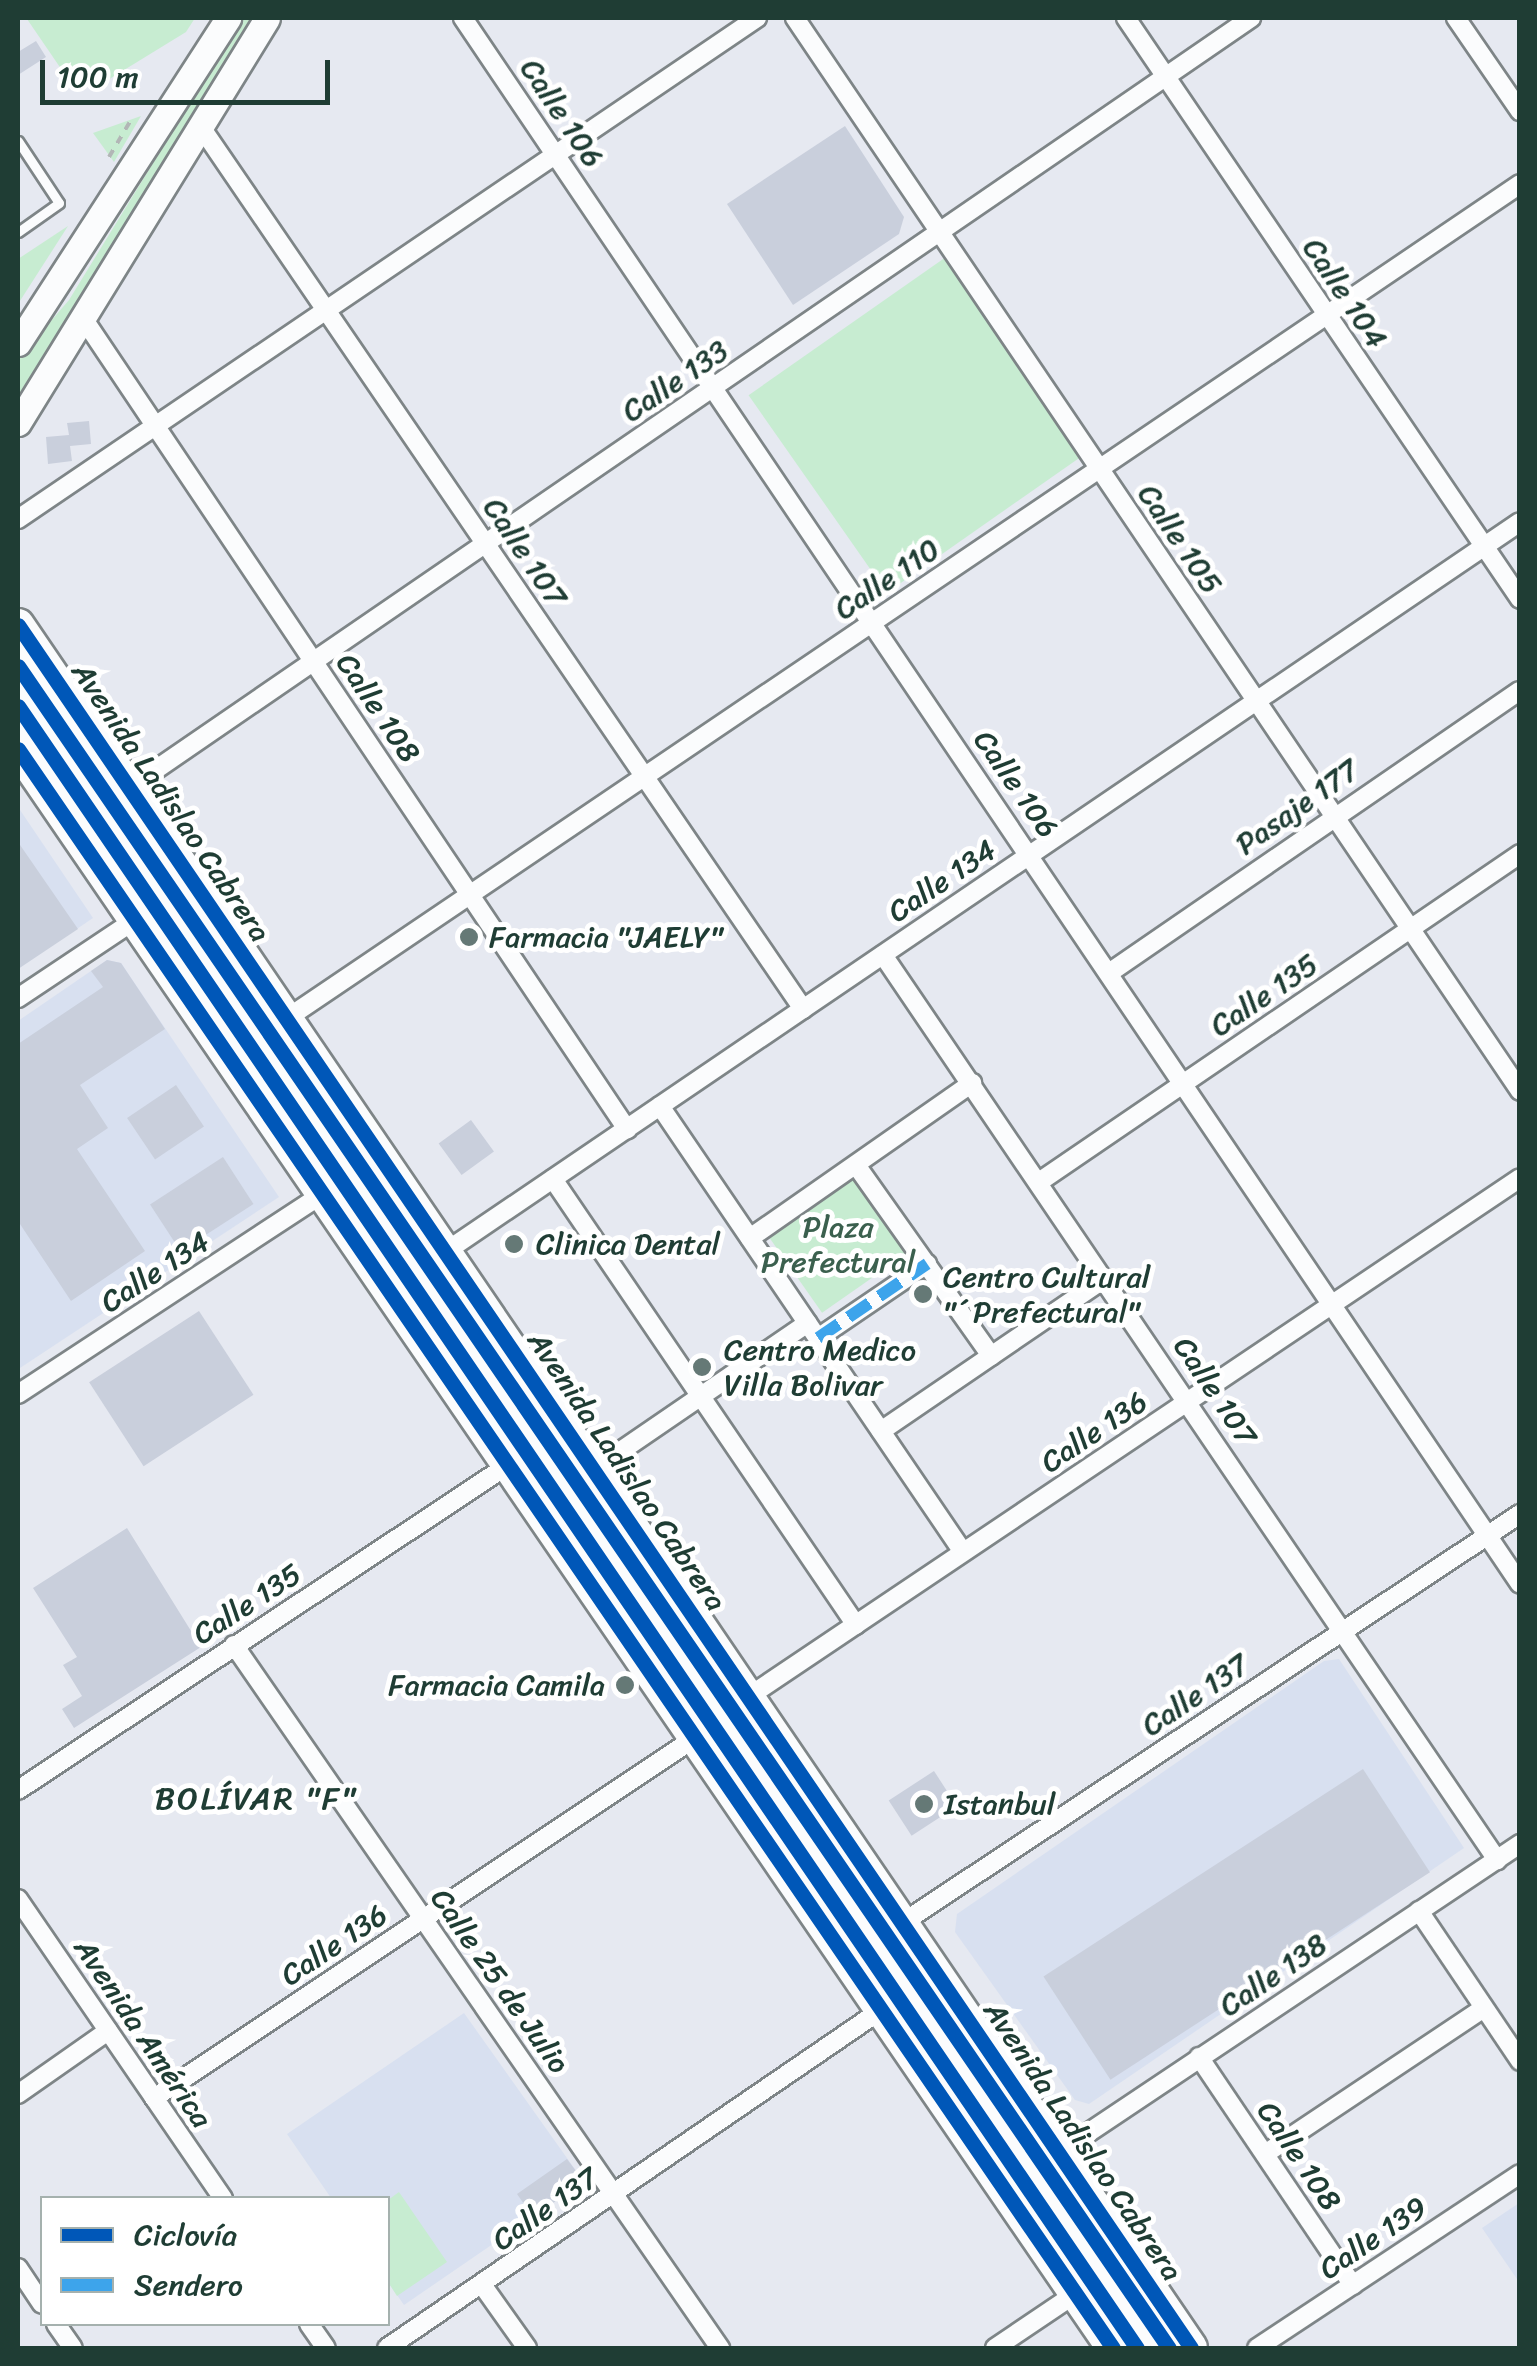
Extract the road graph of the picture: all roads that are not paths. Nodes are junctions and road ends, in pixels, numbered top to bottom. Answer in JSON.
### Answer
{"nodes":[{"id":1,"x":228,"y":18,"type":"edge"},
{"id":2,"x":267,"y":18,"type":"edge"},
{"id":3,"x":463,"y":18,"type":"edge"},
{"id":4,"x":757,"y":18,"type":"edge"},
{"id":5,"x":795,"y":18,"type":"edge"},
{"id":6,"x":1126,"y":18,"type":"edge"},
{"id":7,"x":1251,"y":18,"type":"edge"},
{"id":8,"x":1456,"y":18,"type":"edge"},
{"id":9,"x":200,"y":63,"type":"junction"},
{"id":10,"x":1166,"y":77,"type":"junction"},
{"id":11,"x":229,"y":81,"type":"junction"},
{"id":12,"x":1520,"y":111,"type":"edge"},
{"id":13,"x":200,"y":127,"type":"junction"},
{"id":14,"x":18,"y":142,"type":"edge"},
{"id":15,"x":556,"y":154,"type":"junction"},
{"id":16,"x":1520,"y":184,"type":"edge"},
{"id":17,"x":18,"y":232,"type":"edge"},
{"id":18,"x":940,"y":233,"type":"junction"},
{"id":19,"x":326,"y":310,"type":"junction"},
{"id":20,"x":1327,"y":315,"type":"junction"},
{"id":21,"x":83,"y":318,"type":"junction"},
{"id":22,"x":18,"y":343,"type":"edge"},
{"id":23,"x":713,"y":388,"type":"junction"},
{"id":24,"x":18,"y":423,"type":"edge"},
{"id":25,"x":156,"y":426,"type":"junction"},
{"id":26,"x":1099,"y":469,"type":"junction"},
{"id":27,"x":18,"y":519,"type":"edge"},
{"id":28,"x":1520,"y":522,"type":"edge"},
{"id":29,"x":486,"y":544,"type":"junction"},
{"id":30,"x":1483,"y":547,"type":"junction"},
{"id":31,"x":1520,"y":599,"type":"edge"},
{"id":32,"x":872,"y":622,"type":"junction"},
{"id":33,"x":18,"y":625,"type":"edge"},
{"id":34,"x":314,"y":662,"type":"junction"},
{"id":35,"x":18,"y":666,"type":"edge"},
{"id":36,"x":1520,"y":690,"type":"edge"},
{"id":37,"x":1256,"y":701,"type":"junction"},
{"id":38,"x":18,"y":706,"type":"edge"},
{"id":39,"x":18,"y":749,"type":"edge"},
{"id":40,"x":644,"y":776,"type":"junction"},
{"id":41,"x":129,"y":788,"type":"junction"},
{"id":42,"x":1333,"y":815,"type":"junction"},
{"id":43,"x":1032,"y":854,"type":"junction"},
{"id":44,"x":1520,"y":854,"type":"edge"},
{"id":45,"x":470,"y":894,"type":"junction"},
{"id":46,"x":135,"y":920,"type":"junction"},
{"id":47,"x":1410,"y":928,"type":"junction"},
{"id":48,"x":883,"y":955,"type":"junction"},
{"id":49,"x":1110,"y":973,"type":"junction"},
{"id":50,"x":18,"y":998,"type":"edge"},
{"id":51,"x":803,"y":1009,"type":"junction"},
{"id":52,"x":286,"y":1019,"type":"junction"},
{"id":53,"x":972,"y":1083,"type":"junction"},
{"id":54,"x":1182,"y":1084,"type":"junction"},
{"id":55,"x":1520,"y":1091,"type":"edge"},
{"id":56,"x":660,"y":1106,"type":"junction"},
{"id":57,"x":626,"y":1129,"type":"junction"},
{"id":58,"x":856,"y":1165,"type":"junction"},
{"id":59,"x":1520,"y":1178,"type":"edge"},
{"id":60,"x":553,"y":1179,"type":"junction"},
{"id":61,"x":1039,"y":1182,"type":"junction"},
{"id":62,"x":322,"y":1194,"type":"junction"},
{"id":63,"x":750,"y":1238,"type":"junction"},
{"id":64,"x":445,"y":1252,"type":"junction"},
{"id":65,"x":926,"y":1264,"type":"junction"},
{"id":66,"x":1105,"y":1278,"type":"junction"},
{"id":67,"x":1332,"y":1305,"type":"junction"},
{"id":68,"x":813,"y":1331,"type":"junction"},
{"id":69,"x":992,"y":1356,"type":"junction"},
{"id":70,"x":18,"y":1394,"type":"edge"},
{"id":71,"x":702,"y":1395,"type":"junction"},
{"id":72,"x":1189,"y":1400,"type":"junction"},
{"id":73,"x":881,"y":1432,"type":"junction"},
{"id":74,"x":508,"y":1465,"type":"junction"},
{"id":75,"x":593,"y":1470,"type":"junction"},
{"id":76,"x":1520,"y":1514,"type":"edge"},
{"id":77,"x":1487,"y":1536,"type":"junction"},
{"id":78,"x":963,"y":1552,"type":"junction"},
{"id":79,"x":1520,"y":1584,"type":"edge"},
{"id":80,"x":856,"y":1625,"type":"junction"},
{"id":81,"x":1340,"y":1632,"type":"junction"},
{"id":82,"x":234,"y":1645,"type":"junction"},
{"id":83,"x":748,"y":1698,"type":"junction"},
{"id":84,"x":695,"y":1738,"type":"junction"},
{"id":85,"x":18,"y":1790,"type":"edge"},
{"id":86,"x":1520,"y":1844,"type":"edge"},
{"id":87,"x":1496,"y":1860,"type":"junction"},
{"id":88,"x":18,"y":1899,"type":"edge"},
{"id":89,"x":1419,"y":1911,"type":"junction"},
{"id":90,"x":423,"y":1918,"type":"junction"},
{"id":91,"x":24,"y":1921,"type":"edge"},
{"id":92,"x":902,"y":1923,"type":"junction"},
{"id":93,"x":1484,"y":2008,"type":"junction"},
{"id":94,"x":882,"y":2010,"type":"junction"},
{"id":95,"x":108,"y":2030,"type":"junction"},
{"id":96,"x":1200,"y":2057,"type":"junction"},
{"id":97,"x":1520,"y":2061,"type":"edge"},
{"id":98,"x":18,"y":2094,"type":"edge"},
{"id":99,"x":154,"y":2098,"type":"junction"},
{"id":100,"x":1058,"y":2153,"type":"junction"},
{"id":101,"x":1265,"y":2154,"type":"junction"},
{"id":102,"x":1520,"y":2174,"type":"edge"},
{"id":103,"x":614,"y":2195,"type":"junction"},
{"id":104,"x":222,"y":2196,"type":"edge"},
{"id":105,"x":18,"y":2268,"type":"edge"},
{"id":106,"x":1353,"y":2285,"type":"junction"},
{"id":107,"x":484,"y":2286,"type":"junction"},
{"id":108,"x":1076,"y":2294,"type":"junction"},
{"id":109,"x":40,"y":2301,"type":"edge"},
{"id":110,"x":57,"y":2326,"type":"edge"},
{"id":111,"x":310,"y":2326,"type":"edge"},
{"id":112,"x":73,"y":2348,"type":"edge"},
{"id":113,"x":324,"y":2348,"type":"edge"},
{"id":114,"x":388,"y":2348,"type":"edge"},
{"id":115,"x":527,"y":2348,"type":"edge"},
{"id":116,"x":720,"y":2348,"type":"edge"},
{"id":117,"x":995,"y":2348,"type":"edge"},
{"id":118,"x":1113,"y":2348,"type":"edge"},
{"id":119,"x":1137,"y":2348,"type":"edge"},
{"id":120,"x":1169,"y":2348,"type":"edge"},
{"id":121,"x":1191,"y":2348,"type":"edge"},
{"id":122,"x":1258,"y":2348,"type":"edge"}],
"edges":[{"from":1,"to":9,"type":"main road"},
{"from":2,"to":11,"type":"main road"},
{"from":3,"to":15,"type":"street","name":"Calle 106"},
{"from":4,"to":15,"type":"street"},
{"from":5,"to":18,"type":"street","name":"Calle 105"},
{"from":6,"to":10,"type":"street","name":"Calle 104"},
{"from":7,"to":10,"type":"street","name":"Calle 133"},
{"from":8,"to":12,"type":"street"},
{"from":9,"to":11,"type":"main road"},
{"from":9,"to":22,"type":"main road"},
{"from":10,"to":18,"type":"street","name":"Calle 133"},
{"from":10,"to":20,"type":"street","name":"Calle 104"},
{"from":11,"to":13,"type":"main road"},
{"from":13,"to":19,"type":"street","name":"Calle 107"},
{"from":13,"to":21,"type":"main road"},
{"from":14,"to":17,"type":"lane"},
{"from":15,"to":19,"type":"street"},
{"from":15,"to":23,"type":"street","name":"Calle 106"},
{"from":16,"to":20,"type":"street","name":"Calle 110"},
{"from":18,"to":23,"type":"street","name":"Calle 133"},
{"from":18,"to":26,"type":"street","name":"Calle 105"},
{"from":19,"to":25,"type":"street"},
{"from":19,"to":29,"type":"street","name":"Calle 107"},
{"from":20,"to":26,"type":"street","name":"Calle 110"},
{"from":20,"to":30,"type":"street","name":"Calle 104"},
{"from":21,"to":24,"type":"main road"},
{"from":21,"to":25,"type":"street","name":"Calle 108"},
{"from":23,"to":29,"type":"street","name":"Calle 133"},
{"from":23,"to":32,"type":"street","name":"Calle 106"},
{"from":25,"to":27,"type":"street"},
{"from":25,"to":34,"type":"street","name":"Calle 108"},
{"from":26,"to":32,"type":"street","name":"Calle 110"},
{"from":26,"to":37,"type":"street","name":"Calle 105"},
{"from":28,"to":30,"type":"street","name":"Calle 134"},
{"from":29,"to":34,"type":"street","name":"Calle 133"},
{"from":29,"to":40,"type":"street","name":"Calle 107"},
{"from":30,"to":31,"type":"street","name":"Calle 104"},
{"from":30,"to":37,"type":"street","name":"Calle 134"},
{"from":32,"to":40,"type":"street","name":"Calle 110"},
{"from":32,"to":43,"type":"street","name":"Calle 106"},
{"from":33,"to":41,"type":"highway","name":"Avenida Ladislao Cabrera"},
{"from":34,"to":41,"type":"street","name":"Calle 133"},
{"from":34,"to":45,"type":"street","name":"Calle 108"},
{"from":35,"to":120,"type":"main road","name":"Avenida Ladislao Cabrera"},
{"from":36,"to":42,"type":"street","name":"Pasaje 177"},
{"from":37,"to":42,"type":"street","name":"Calle 105"},
{"from":37,"to":43,"type":"street","name":"Calle 134"},
{"from":38,"to":119,"type":"main road"},
{"from":39,"to":46,"type":"highway"},
{"from":40,"to":45,"type":"street","name":"Calle 110"},
{"from":40,"to":51,"type":"street","name":"Calle 107"},
{"from":41,"to":52,"type":"highway","name":"Avenida Ladislao Cabrera"},
{"from":42,"to":47,"type":"street","name":"Calle 105"},
{"from":42,"to":49,"type":"street","name":"Pasaje 177"},
{"from":43,"to":48,"type":"street","name":"Calle 134"},
{"from":43,"to":49,"type":"street","name":"Calle 106"},
{"from":44,"to":47,"type":"street","name":"Calle 135"},
{"from":45,"to":52,"type":"street","name":"Calle 110"},
{"from":45,"to":57,"type":"street","name":"Calle 108"},
{"from":46,"to":50,"type":"street"},
{"from":46,"to":62,"type":"highway"},
{"from":47,"to":54,"type":"street","name":"Calle 135"},
{"from":47,"to":55,"type":"street","name":"Calle 105"},
{"from":48,"to":51,"type":"street","name":"Calle 134"},
{"from":48,"to":53,"type":"street","name":"Calle 107"},
{"from":49,"to":54,"type":"street","name":"Calle 106"},
{"from":51,"to":56,"type":"street","name":"Calle 134"},
{"from":52,"to":64,"type":"highway","name":"Avenida Ladislao Cabrera"},
{"from":53,"to":58,"type":"street"},
{"from":53,"to":61,"type":"street","name":"Calle 107"},
{"from":54,"to":61,"type":"street","name":"Calle 135"},
{"from":54,"to":67,"type":"street","name":"Calle 106"},
{"from":56,"to":57,"type":"street","name":"Calle 134"},
{"from":56,"to":63,"type":"street"},
{"from":57,"to":60,"type":"street","name":"Calle 134"},
{"from":58,"to":63,"type":"street"},
{"from":58,"to":65,"type":"street"},
{"from":59,"to":67,"type":"street","name":"Calle 136"},
{"from":60,"to":64,"type":"street","name":"Calle 134"},
{"from":60,"to":71,"type":"street"},
{"from":61,"to":66,"type":"street","name":"Calle 107"},
{"from":62,"to":70,"type":"street","name":"Calle 134"},
{"from":62,"to":74,"type":"highway"},
{"from":63,"to":68,"type":"street"},
{"from":64,"to":75,"type":"highway","name":"Avenida Ladislao Cabrera"},
{"from":65,"to":68,"type":"street"},
{"from":65,"to":69,"type":"street"},
{"from":66,"to":69,"type":"street"},
{"from":66,"to":72,"type":"street","name":"Calle 107"},
{"from":67,"to":72,"type":"street","name":"Calle 136"},
{"from":67,"to":77,"type":"street","name":"Calle 106"},
{"from":68,"to":71,"type":"street"},
{"from":68,"to":73,"type":"street"},
{"from":69,"to":73,"type":"street"},
{"from":71,"to":75,"type":"street"},
{"from":71,"to":80,"type":"street"},
{"from":72,"to":78,"type":"street","name":"Calle 136"},
{"from":72,"to":81,"type":"street","name":"Calle 107"},
{"from":73,"to":78,"type":"street"},
{"from":74,"to":82,"type":"street","name":"Calle 135"},
{"from":74,"to":84,"type":"highway"},
{"from":75,"to":83,"type":"highway","name":"Avenida Ladislao Cabrera"},
{"from":76,"to":77,"type":"street","name":"Calle 137"},
{"from":77,"to":79,"type":"street","name":"Calle 106"},
{"from":77,"to":81,"type":"street","name":"Calle 137"},
{"from":78,"to":80,"type":"street","name":"Calle 136"},
{"from":80,"to":83,"type":"street","name":"Calle 136"},
{"from":81,"to":87,"type":"street","name":"Calle 107"},
{"from":81,"to":92,"type":"street","name":"Calle 137"},
{"from":82,"to":85,"type":"street","name":"Calle 135"},
{"from":82,"to":90,"type":"street","name":"Calle 25 de Julio"},
{"from":83,"to":92,"type":"highway","name":"Avenida Ladislao Cabrera"},
{"from":84,"to":90,"type":"street","name":"Calle 136"},
{"from":84,"to":94,"type":"highway"},
{"from":86,"to":87,"type":"street","name":"Calle 138"},
{"from":87,"to":89,"type":"street","name":"Calle 138"},
{"from":88,"to":91,"type":"street","name":"Avenida América"},
{"from":89,"to":93,"type":"street"},
{"from":89,"to":96,"type":"street","name":"Calle 138"},
{"from":90,"to":99,"type":"street","name":"Calle 136"},
{"from":90,"to":103,"type":"street","name":"Calle 25 de Julio"},
{"from":91,"to":95,"type":"street","name":"Avenida América"},
{"from":92,"to":100,"type":"highway","name":"Avenida Ladislao Cabrera"},
{"from":93,"to":97,"type":"street"},
{"from":93,"to":101,"type":"street"},
{"from":94,"to":103,"type":"street","name":"Calle 137"},
{"from":94,"to":108,"type":"highway"},
{"from":95,"to":98,"type":"street"},
{"from":95,"to":99,"type":"street","name":"Avenida América"},
{"from":96,"to":100,"type":"street","name":"Calle 138"},
{"from":96,"to":101,"type":"street","name":"Calle 108"},
{"from":99,"to":104,"type":"street","name":"Avenida América"},
{"from":100,"to":121,"type":"highway","name":"Avenida Ladislao Cabrera"},
{"from":101,"to":106,"type":"street","name":"Calle 108"},
{"from":102,"to":106,"type":"street","name":"Calle 139"},
{"from":103,"to":107,"type":"street","name":"Calle 137"},
{"from":103,"to":116,"type":"street","name":"Calle 25 de Julio"},
{"from":105,"to":109,"type":"street"},
{"from":106,"to":122,"type":"street","name":"Calle 139"},
{"from":107,"to":114,"type":"street","name":"Calle 137"},
{"from":107,"to":115,"type":"street"},
{"from":108,"to":117,"type":"street"},
{"from":108,"to":118,"type":"highway"},
{"from":110,"to":112,"type":"street"},
{"from":111,"to":113,"type":"street"}]}
